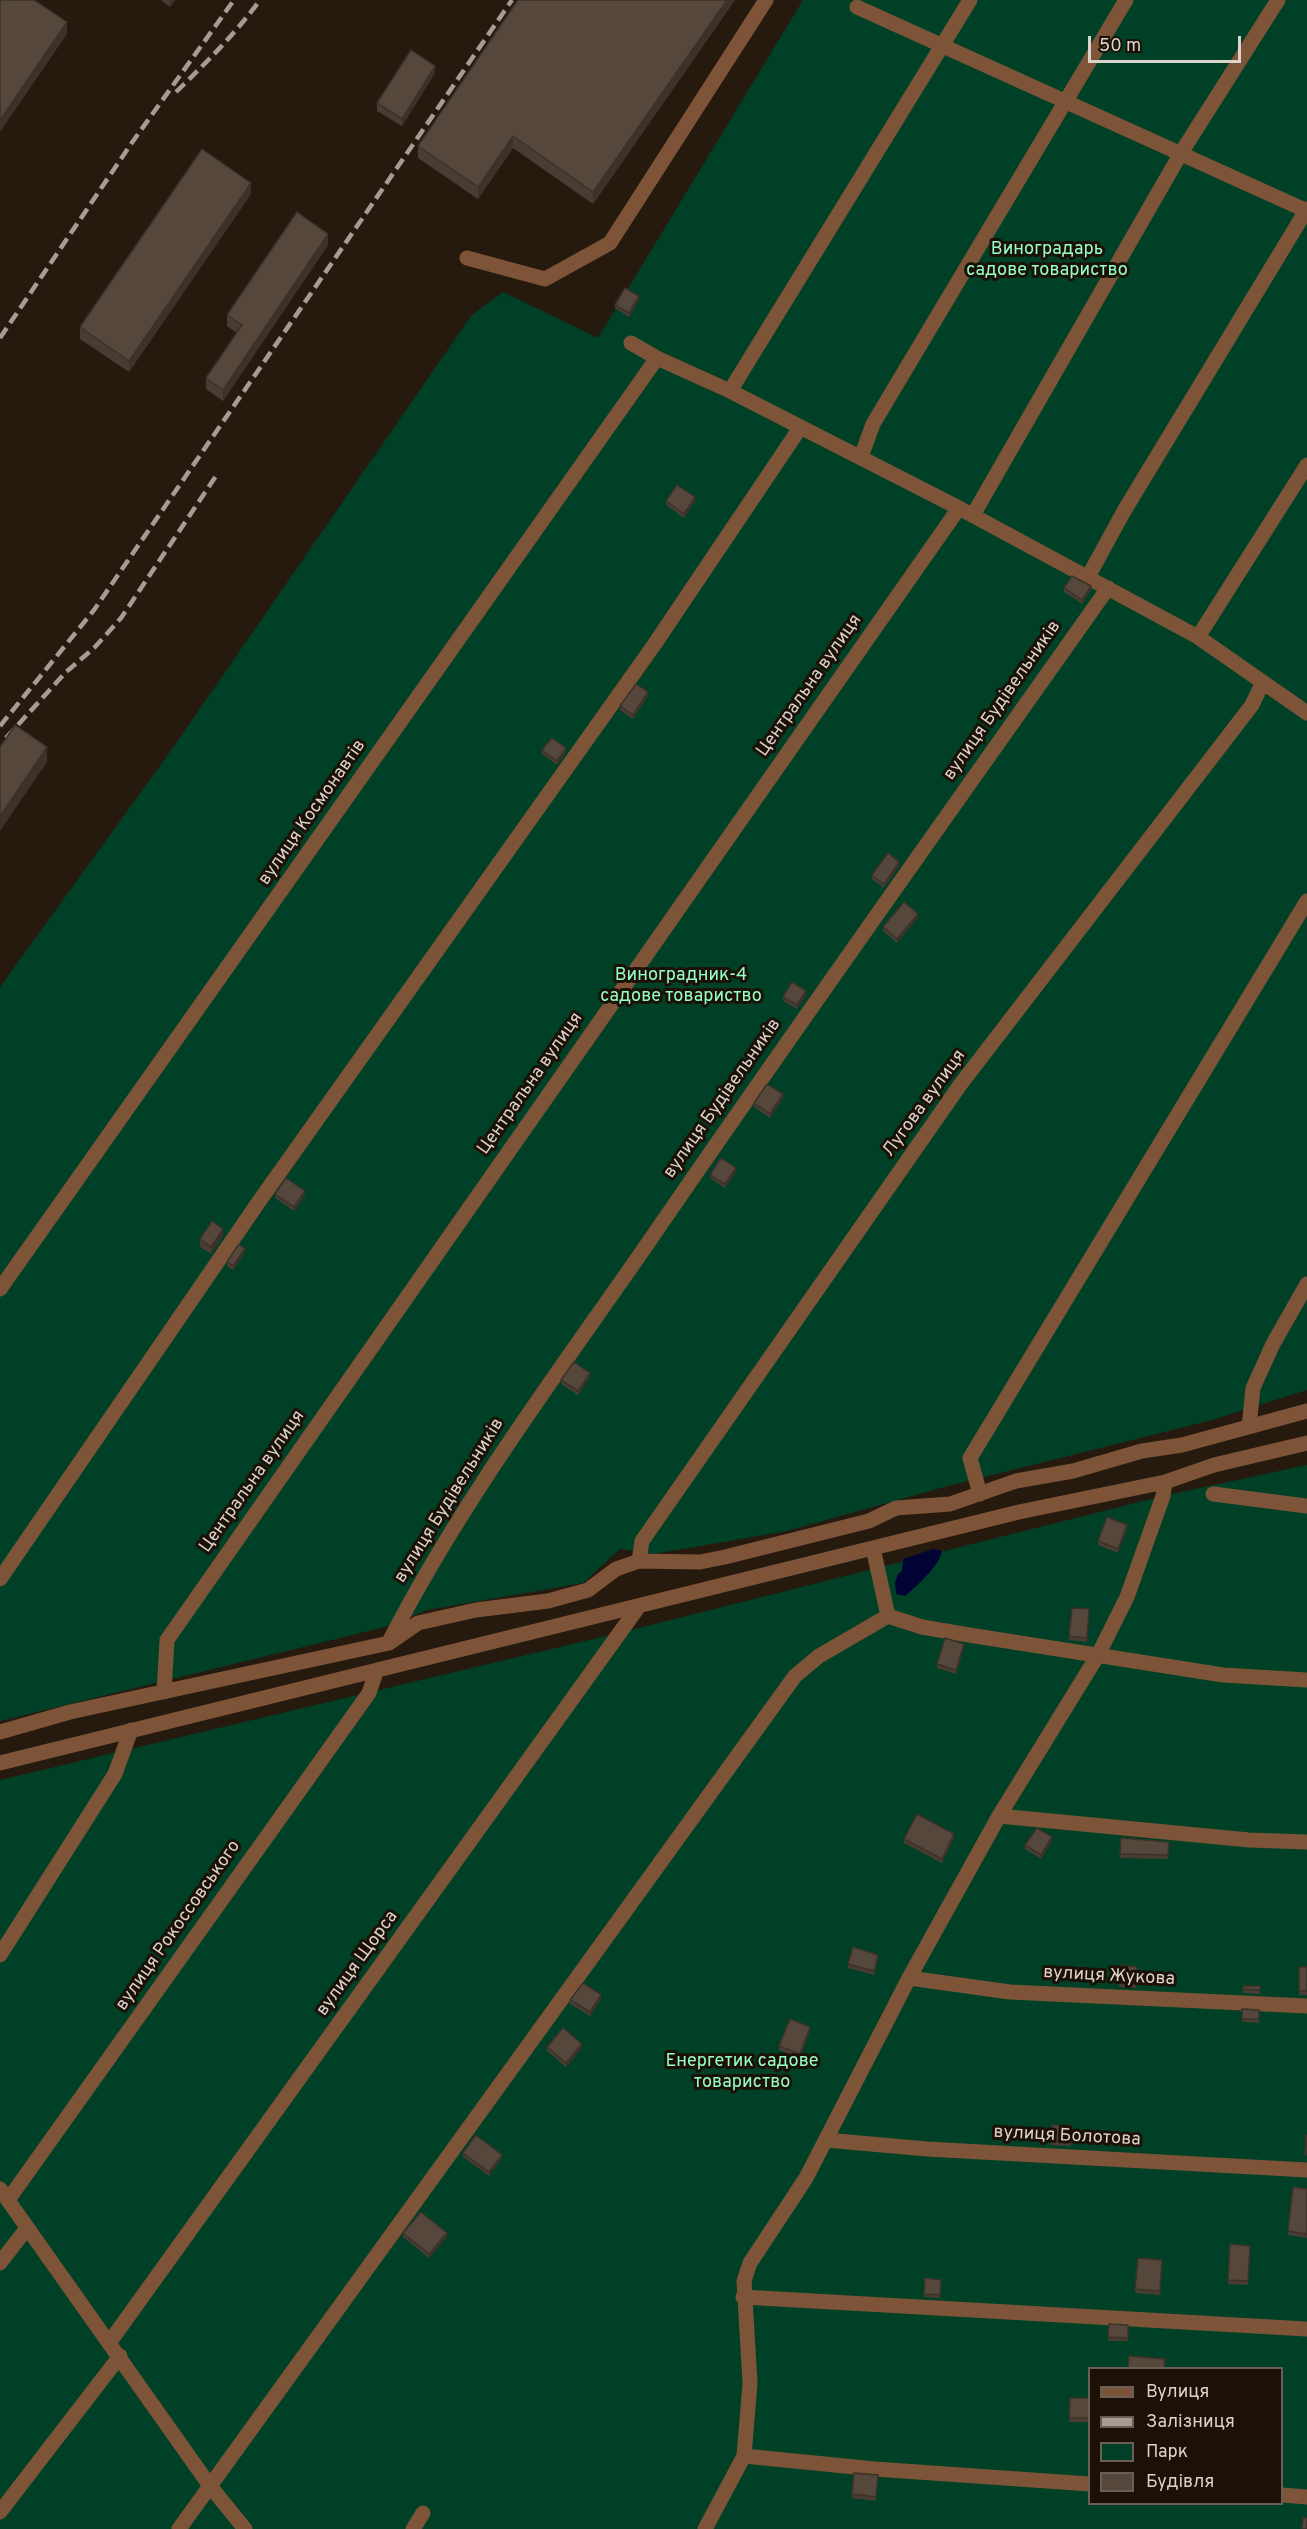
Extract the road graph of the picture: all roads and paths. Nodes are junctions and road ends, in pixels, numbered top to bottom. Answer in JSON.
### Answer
{"nodes":[{"id":1,"x":766,"y":0,"type":"edge"},
{"id":2,"x":970,"y":0,"type":"edge"},
{"id":3,"x":1126,"y":0,"type":"edge"},
{"id":4,"x":1278,"y":0,"type":"edge"},
{"id":5,"x":857,"y":7,"type":"dead end"},
{"id":6,"x":942,"y":46,"type":"junction"},
{"id":7,"x":1065,"y":101,"type":"junction"},
{"id":8,"x":1181,"y":153,"type":"junction"},
{"id":9,"x":1307,"y":210,"type":"edge"},
{"id":10,"x":467,"y":258,"type":"dead end"},
{"id":11,"x":631,"y":343,"type":"dead end"},
{"id":12,"x":657,"y":358,"type":"junction"},
{"id":13,"x":730,"y":391,"type":"junction"},
{"id":14,"x":800,"y":428,"type":"junction"},
{"id":15,"x":861,"y":458,"type":"junction"},
{"id":16,"x":1307,"y":465,"type":"edge"},
{"id":17,"x":959,"y":508,"type":"junction"},
{"id":18,"x":973,"y":515,"type":"junction"},
{"id":19,"x":1088,"y":577,"type":"junction"},
{"id":20,"x":1108,"y":588,"type":"junction"},
{"id":21,"x":1198,"y":637,"type":"junction"},
{"id":22,"x":1263,"y":682,"type":"junction"},
{"id":23,"x":1307,"y":713,"type":"edge"},
{"id":24,"x":1307,"y":901,"type":"edge"},
{"id":25,"x":1307,"y":1284,"type":"edge"},
{"id":26,"x":0,"y":1289,"type":"edge"},
{"id":27,"x":1307,"y":1410,"type":"edge"},
{"id":28,"x":1249,"y":1427,"type":"junction"},
{"id":29,"x":1307,"y":1443,"type":"edge"},
{"id":30,"x":1165,"y":1482,"type":"junction"},
{"id":31,"x":980,"y":1494,"type":"junction"},
{"id":32,"x":1213,"y":1494,"type":"dead end"},
{"id":33,"x":1307,"y":1506,"type":"edge"},
{"id":34,"x":873,"y":1548,"type":"junction"},
{"id":35,"x":639,"y":1561,"type":"junction"},
{"id":36,"x":0,"y":1579,"type":"edge"},
{"id":37,"x":639,"y":1606,"type":"junction"},
{"id":38,"x":888,"y":1616,"type":"junction"},
{"id":39,"x":389,"y":1643,"type":"junction"},
{"id":40,"x":1098,"y":1655,"type":"junction"},
{"id":41,"x":376,"y":1671,"type":"junction"},
{"id":42,"x":1307,"y":1680,"type":"edge"},
{"id":43,"x":164,"y":1692,"type":"junction"},
{"id":44,"x":131,"y":1730,"type":"junction"},
{"id":45,"x":0,"y":1732,"type":"edge"},
{"id":46,"x":0,"y":1763,"type":"edge"},
{"id":47,"x":999,"y":1816,"type":"junction"},
{"id":48,"x":1307,"y":1842,"type":"edge"},
{"id":49,"x":0,"y":1955,"type":"edge"},
{"id":50,"x":909,"y":1978,"type":"junction"},
{"id":51,"x":1307,"y":2006,"type":"edge"},
{"id":52,"x":826,"y":2140,"type":"junction"},
{"id":53,"x":1307,"y":2170,"type":"edge"},
{"id":54,"x":4,"y":2194,"type":"edge"},
{"id":55,"x":27,"y":2228,"type":"junction"},
{"id":56,"x":0,"y":2263,"type":"edge"},
{"id":57,"x":743,"y":2297,"type":"junction"},
{"id":58,"x":1307,"y":2329,"type":"edge"},
{"id":59,"x":109,"y":2343,"type":"junction"},
{"id":60,"x":120,"y":2356,"type":"junction"},
{"id":61,"x":744,"y":2456,"type":"junction"},
{"id":62,"x":1088,"y":2484,"type":"edge"},
{"id":63,"x":210,"y":2486,"type":"junction"},
{"id":64,"x":1283,"y":2495,"type":"edge"},
{"id":65,"x":1307,"y":2497,"type":"edge"},
{"id":66,"x":0,"y":2512,"type":"edge"},
{"id":67,"x":423,"y":2513,"type":"dead end"},
{"id":68,"x":179,"y":2529,"type":"edge"},
{"id":69,"x":245,"y":2529,"type":"edge"},
{"id":70,"x":413,"y":2529,"type":"edge"},
{"id":71,"x":705,"y":2529,"type":"edge"}],
"edges":[{"from":1,"to":10,"type":"lane"},
{"from":2,"to":6,"type":"lane"},
{"from":3,"to":7,"type":"lane"},
{"from":4,"to":8,"type":"lane"},
{"from":5,"to":6,"type":"lane"},
{"from":6,"to":7,"type":"lane"},
{"from":6,"to":13,"type":"lane"},
{"from":7,"to":8,"type":"lane"},
{"from":7,"to":15,"type":"lane"},
{"from":8,"to":9,"type":"lane"},
{"from":8,"to":18,"type":"lane"},
{"from":9,"to":19,"type":"lane"},
{"from":11,"to":12,"type":"lane"},
{"from":12,"to":13,"type":"lane"},
{"from":12,"to":26,"type":"lane","name":"вулиця Космонавтів"},
{"from":13,"to":14,"type":"lane"},
{"from":14,"to":15,"type":"lane"},
{"from":14,"to":36,"type":"lane"},
{"from":15,"to":17,"type":"lane"},
{"from":16,"to":21,"type":"lane"},
{"from":17,"to":18,"type":"lane"},
{"from":17,"to":43,"type":"lane","name":"Центральна вулиця"},
{"from":18,"to":19,"type":"lane"},
{"from":19,"to":20,"type":"lane"},
{"from":20,"to":21,"type":"lane"},
{"from":20,"to":39,"type":"lane","name":"вулиця Будівельників"},
{"from":21,"to":22,"type":"lane"},
{"from":22,"to":23,"type":"lane"},
{"from":22,"to":35,"type":"lane","name":"Лугова вулиця"},
{"from":24,"to":31,"type":"lane"},
{"from":25,"to":28,"type":"lane"},
{"from":27,"to":28,"type":"lane"},
{"from":28,"to":31,"type":"lane"},
{"from":29,"to":30,"type":"lane"},
{"from":30,"to":34,"type":"lane"},
{"from":30,"to":40,"type":"lane"},
{"from":31,"to":35,"type":"lane"},
{"from":32,"to":33,"type":"lane"},
{"from":34,"to":37,"type":"lane"},
{"from":34,"to":38,"type":"lane"},
{"from":35,"to":39,"type":"lane"},
{"from":37,"to":41,"type":"lane"},
{"from":37,"to":59,"type":"lane","name":"вулиця Щорса"},
{"from":38,"to":40,"type":"lane"},
{"from":38,"to":63,"type":"lane"},
{"from":39,"to":43,"type":"lane"},
{"from":40,"to":42,"type":"lane"},
{"from":40,"to":47,"type":"lane"},
{"from":41,"to":44,"type":"lane"},
{"from":41,"to":54,"type":"lane","name":"вулиця Рокоссовського"},
{"from":43,"to":45,"type":"lane"},
{"from":44,"to":46,"type":"lane"},
{"from":44,"to":49,"type":"lane"},
{"from":47,"to":48,"type":"lane"},
{"from":47,"to":50,"type":"lane"},
{"from":50,"to":51,"type":"lane","name":"вулиця Жукова"},
{"from":50,"to":52,"type":"lane"},
{"from":52,"to":53,"type":"lane","name":"вулиця Болотова"},
{"from":52,"to":57,"type":"lane"},
{"from":54,"to":55,"type":"lane"},
{"from":55,"to":56,"type":"lane"},
{"from":55,"to":59,"type":"lane"},
{"from":57,"to":58,"type":"lane"},
{"from":57,"to":61,"type":"lane"},
{"from":59,"to":60,"type":"lane"},
{"from":60,"to":63,"type":"lane"},
{"from":60,"to":66,"type":"lane"},
{"from":61,"to":62,"type":"lane"},
{"from":61,"to":71,"type":"lane"},
{"from":63,"to":68,"type":"lane"},
{"from":63,"to":69,"type":"lane"},
{"from":64,"to":65,"type":"lane"},
{"from":67,"to":70,"type":"lane"}]}
